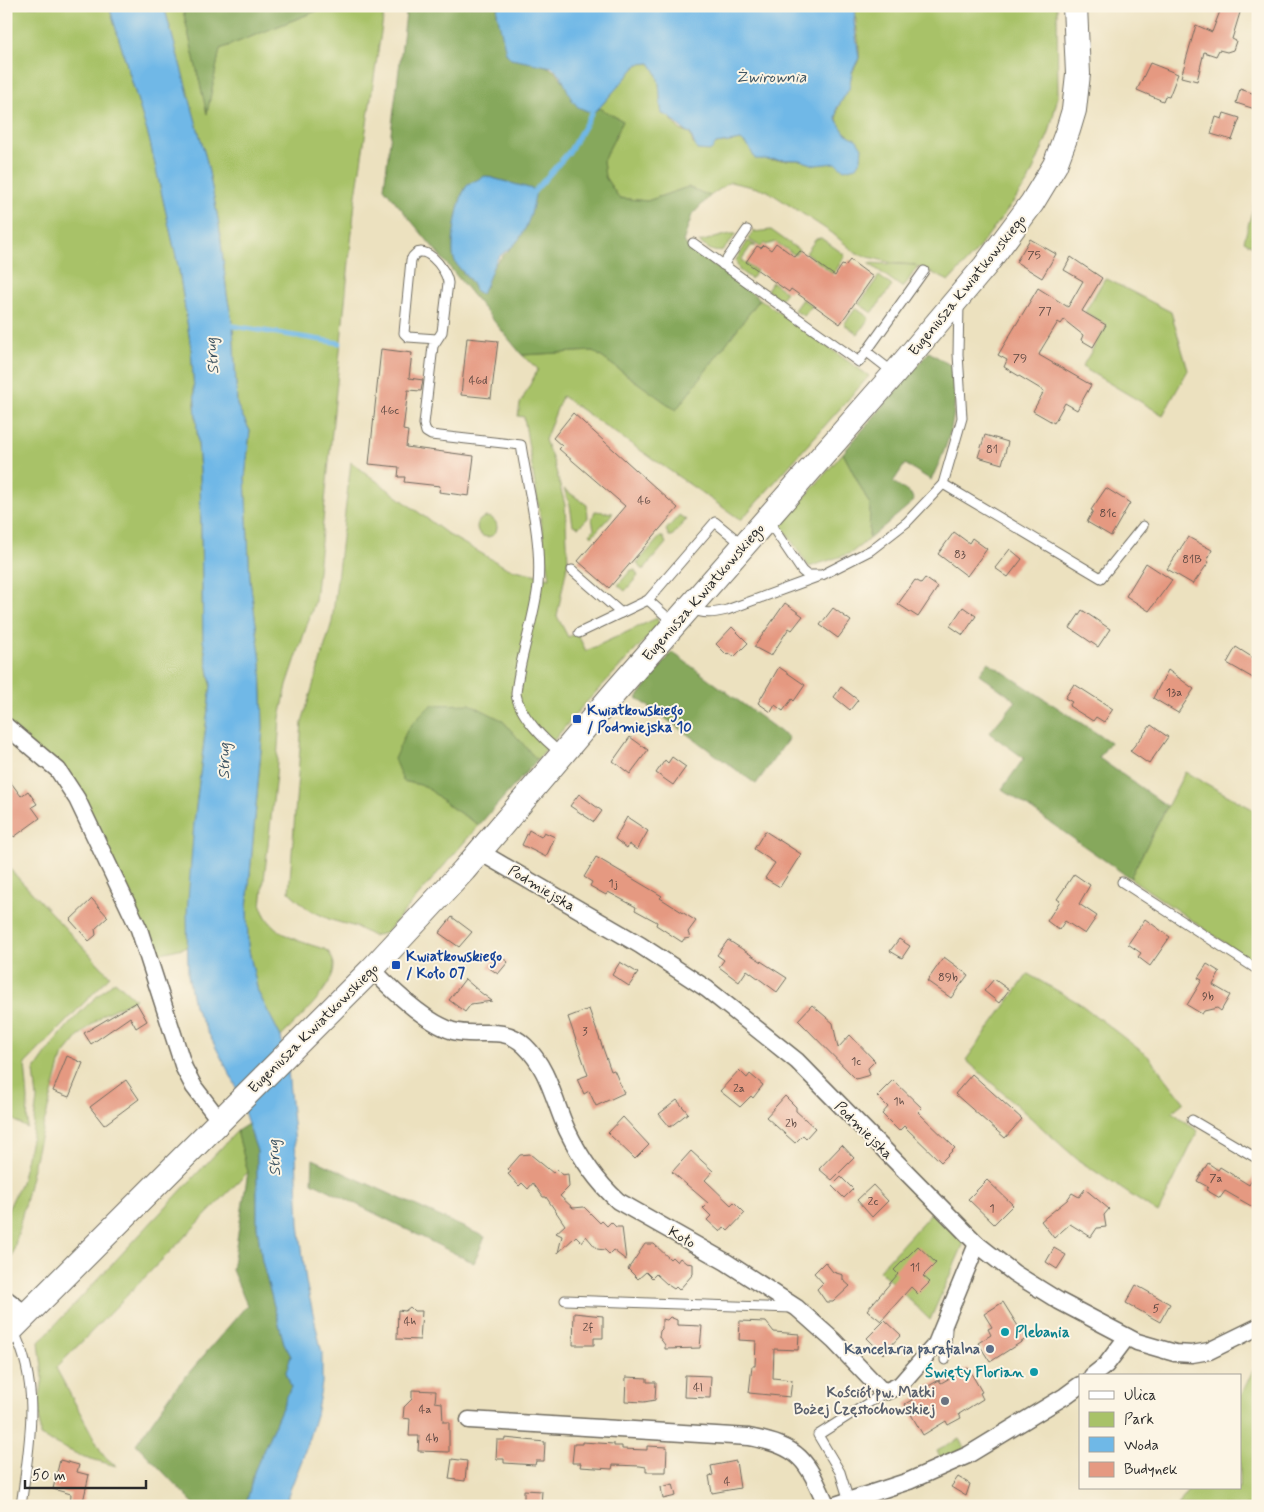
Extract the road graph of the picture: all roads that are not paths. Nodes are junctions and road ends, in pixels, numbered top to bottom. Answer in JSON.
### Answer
{"nodes":[{"id":1,"x":1075,"y":6,"type":"edge"},
{"id":2,"x":747,"y":230,"type":"dead end"},
{"id":3,"x":693,"y":243,"type":"dead end"},
{"id":4,"x":723,"y":265,"type":"junction"},
{"id":5,"x":924,"y":271,"type":"dead end"},
{"id":6,"x":960,"y":297,"type":"junction"},
{"id":7,"x":437,"y":340,"type":"junction"},
{"id":8,"x":867,"y":352,"type":"junction"},
{"id":9,"x":895,"y":373,"type":"junction"},
{"id":10,"x":943,"y":484,"type":"junction"},
{"id":11,"x":767,"y":519,"type":"junction"},
{"id":12,"x":1143,"y":526,"type":"dead end"},
{"id":13,"x":744,"y":545,"type":"junction"},
{"id":14,"x":572,"y":570,"type":"dead end"},
{"id":15,"x":822,"y":575,"type":"junction"},
{"id":16,"x":648,"y":600,"type":"junction"},
{"id":17,"x":621,"y":613,"type":"junction"},
{"id":18,"x":683,"y":615,"type":"junction"},
{"id":19,"x":579,"y":634,"type":"dead end"},
{"id":20,"x":6,"y":726,"type":"edge"},
{"id":21,"x":563,"y":755,"type":"junction"},
{"id":22,"x":480,"y":852,"type":"junction"},
{"id":23,"x":1122,"y":882,"type":"dead end"},
{"id":24,"x":372,"y":969,"type":"junction"},
{"id":25,"x":1258,"y":970,"type":"edge"},
{"id":26,"x":227,"y":1113,"type":"junction"},
{"id":27,"x":1192,"y":1120,"type":"dead end"},
{"id":28,"x":1258,"y":1159,"type":"edge"},
{"id":29,"x":977,"y":1244,"type":"junction"},
{"id":30,"x":6,"y":1299,"type":"edge"},
{"id":31,"x":565,"y":1300,"type":"dead end"},
{"id":32,"x":797,"y":1308,"type":"junction"},
{"id":33,"x":948,"y":1316,"type":"junction"},
{"id":34,"x":16,"y":1326,"type":"edge"},
{"id":35,"x":1258,"y":1328,"type":"edge"},
{"id":36,"x":1127,"y":1337,"type":"junction"},
{"id":37,"x":945,"y":1360,"type":"dead end"},
{"id":38,"x":1095,"y":1374,"type":"edge"},
{"id":39,"x":1079,"y":1386,"type":"edge"},
{"id":40,"x":887,"y":1391,"type":"junction"},
{"id":41,"x":469,"y":1420,"type":"dead end"},
{"id":42,"x":849,"y":1501,"type":"junction"},
{"id":43,"x":21,"y":1506,"type":"edge"},
{"id":44,"x":827,"y":1506,"type":"edge"},
{"id":45,"x":832,"y":1506,"type":"edge"}],
"edges":[{"from":1,"to":6,"type":"street","name":"Eugeniusza Kwiatkowskiego"},
{"from":2,"to":4,"type":"lane"},
{"from":3,"to":4,"type":"lane"},
{"from":4,"to":8,"type":"lane"},
{"from":5,"to":8,"type":"lane"},
{"from":6,"to":9,"type":"street","name":"Eugeniusza Kwiatkowskiego"},
{"from":6,"to":10,"type":"lane"},
{"from":7,"to":7,"type":"lane"},
{"from":7,"to":21,"type":"lane"},
{"from":8,"to":9,"type":"lane"},
{"from":9,"to":11,"type":"street","name":"Eugeniusza Kwiatkowskiego"},
{"from":10,"to":12,"type":"lane"},
{"from":10,"to":15,"type":"lane"},
{"from":11,"to":13,"type":"street","name":"Eugeniusza Kwiatkowskiego"},
{"from":11,"to":15,"type":"lane"},
{"from":13,"to":16,"type":"lane"},
{"from":13,"to":18,"type":"street","name":"Eugeniusza Kwiatkowskiego"},
{"from":14,"to":17,"type":"lane"},
{"from":15,"to":18,"type":"lane"},
{"from":16,"to":17,"type":"lane"},
{"from":16,"to":18,"type":"lane"},
{"from":17,"to":19,"type":"lane"},
{"from":18,"to":21,"type":"street","name":"Eugeniusza Kwiatkowskiego"},
{"from":20,"to":26,"type":"street"},
{"from":21,"to":22,"type":"street","name":"Eugeniusza Kwiatkowskiego"},
{"from":22,"to":24,"type":"street","name":"Eugeniusza Kwiatkowskiego"},
{"from":22,"to":29,"type":"street","name":"Podmiejska"},
{"from":23,"to":25,"type":"lane"},
{"from":24,"to":26,"type":"street","name":"Eugeniusza Kwiatkowskiego"},
{"from":24,"to":32,"type":"street","name":"Koło"},
{"from":26,"to":34,"type":"street","name":"Eugeniusza Kwiatkowskiego"},
{"from":27,"to":28,"type":"lane"},
{"from":29,"to":33,"type":"street"},
{"from":29,"to":36,"type":"street","name":"Podmiejska"},
{"from":30,"to":34,"type":"street"},
{"from":31,"to":32,"type":"lane"},
{"from":32,"to":40,"type":"street","name":"Koło"},
{"from":33,"to":37,"type":"lane"},
{"from":33,"to":40,"type":"street"},
{"from":34,"to":43,"type":"lane"},
{"from":35,"to":36,"type":"street","name":"Podmiejska"},
{"from":36,"to":38,"type":"street"},
{"from":39,"to":42,"type":"street"},
{"from":40,"to":42,"type":"lane"},
{"from":41,"to":44,"type":"street"},
{"from":42,"to":45,"type":"street"}]}
